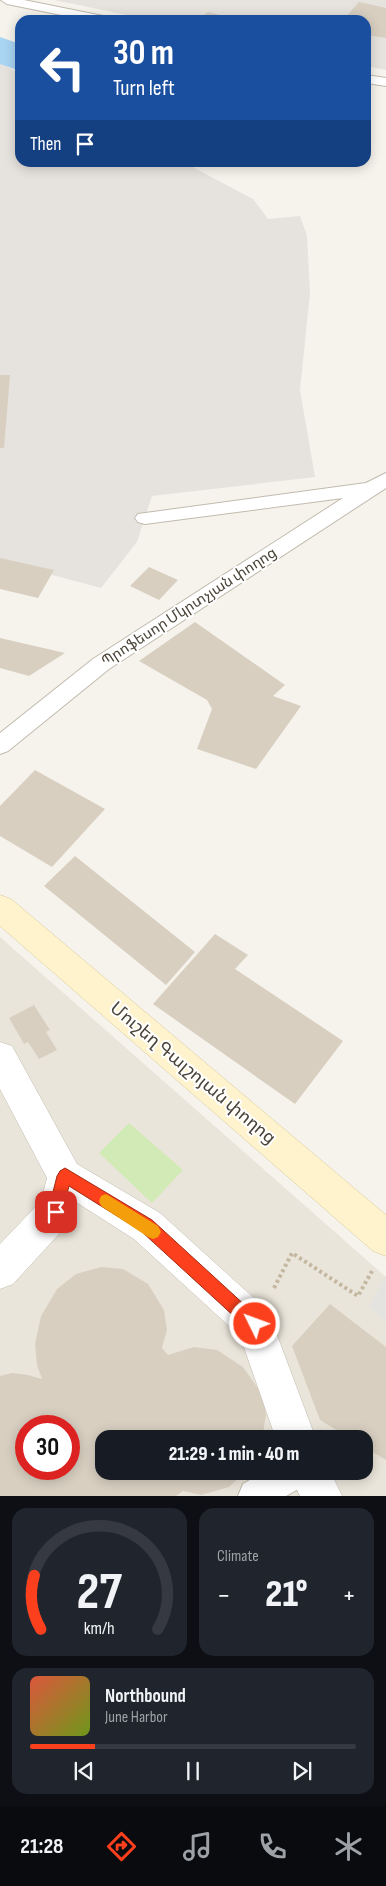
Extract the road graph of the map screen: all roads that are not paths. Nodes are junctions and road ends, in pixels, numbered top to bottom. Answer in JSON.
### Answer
{"nodes":[{"id":1,"x":7,"y":0,"type":"edge"},
{"id":2,"x":79,"y":15,"type":"edge"},
{"id":3,"x":371,"y":79,"type":"edge"},
{"id":4,"x":386,"y":82,"type":"edge"},
{"id":5,"x":379,"y":484,"type":"edge"},
{"id":6,"x":145,"y":518,"type":"dead end"},
{"id":7,"x":0,"y":745,"type":"edge"},
{"id":8,"x":0,"y":908,"type":"edge"},
{"id":9,"x":0,"y":1057,"type":"edge"},
{"id":10,"x":65,"y":1176,"type":"junction"},
{"id":11,"x":386,"y":1238,"type":"edge"},
{"id":12,"x":0,"y":1271,"type":"edge"},
{"id":13,"x":293,"y":1430,"type":"edge"},
{"id":14,"x":282,"y":1480,"type":"edge"},
{"id":15,"x":313,"y":1480,"type":"edge"},
{"id":16,"x":255,"y":1496,"type":"edge"},
{"id":17,"x":322,"y":1496,"type":"edge"}],
"edges":[{"from":1,"to":2,"type":"lane"},
{"from":3,"to":4,"type":"lane"},
{"from":5,"to":6,"type":"lane"},
{"from":5,"to":7,"type":"lane","name":"Պրոֆեսոր Մկրտչյան փողոց"},
{"from":8,"to":11,"type":"street","name":"Մուշեղ Գալշոյան փողոց"},
{"from":9,"to":10,"type":"street"},
{"from":10,"to":12,"type":"street"},
{"from":10,"to":13,"type":"street"},
{"from":14,"to":16,"type":"lane"},
{"from":15,"to":17,"type":"street"}]}
